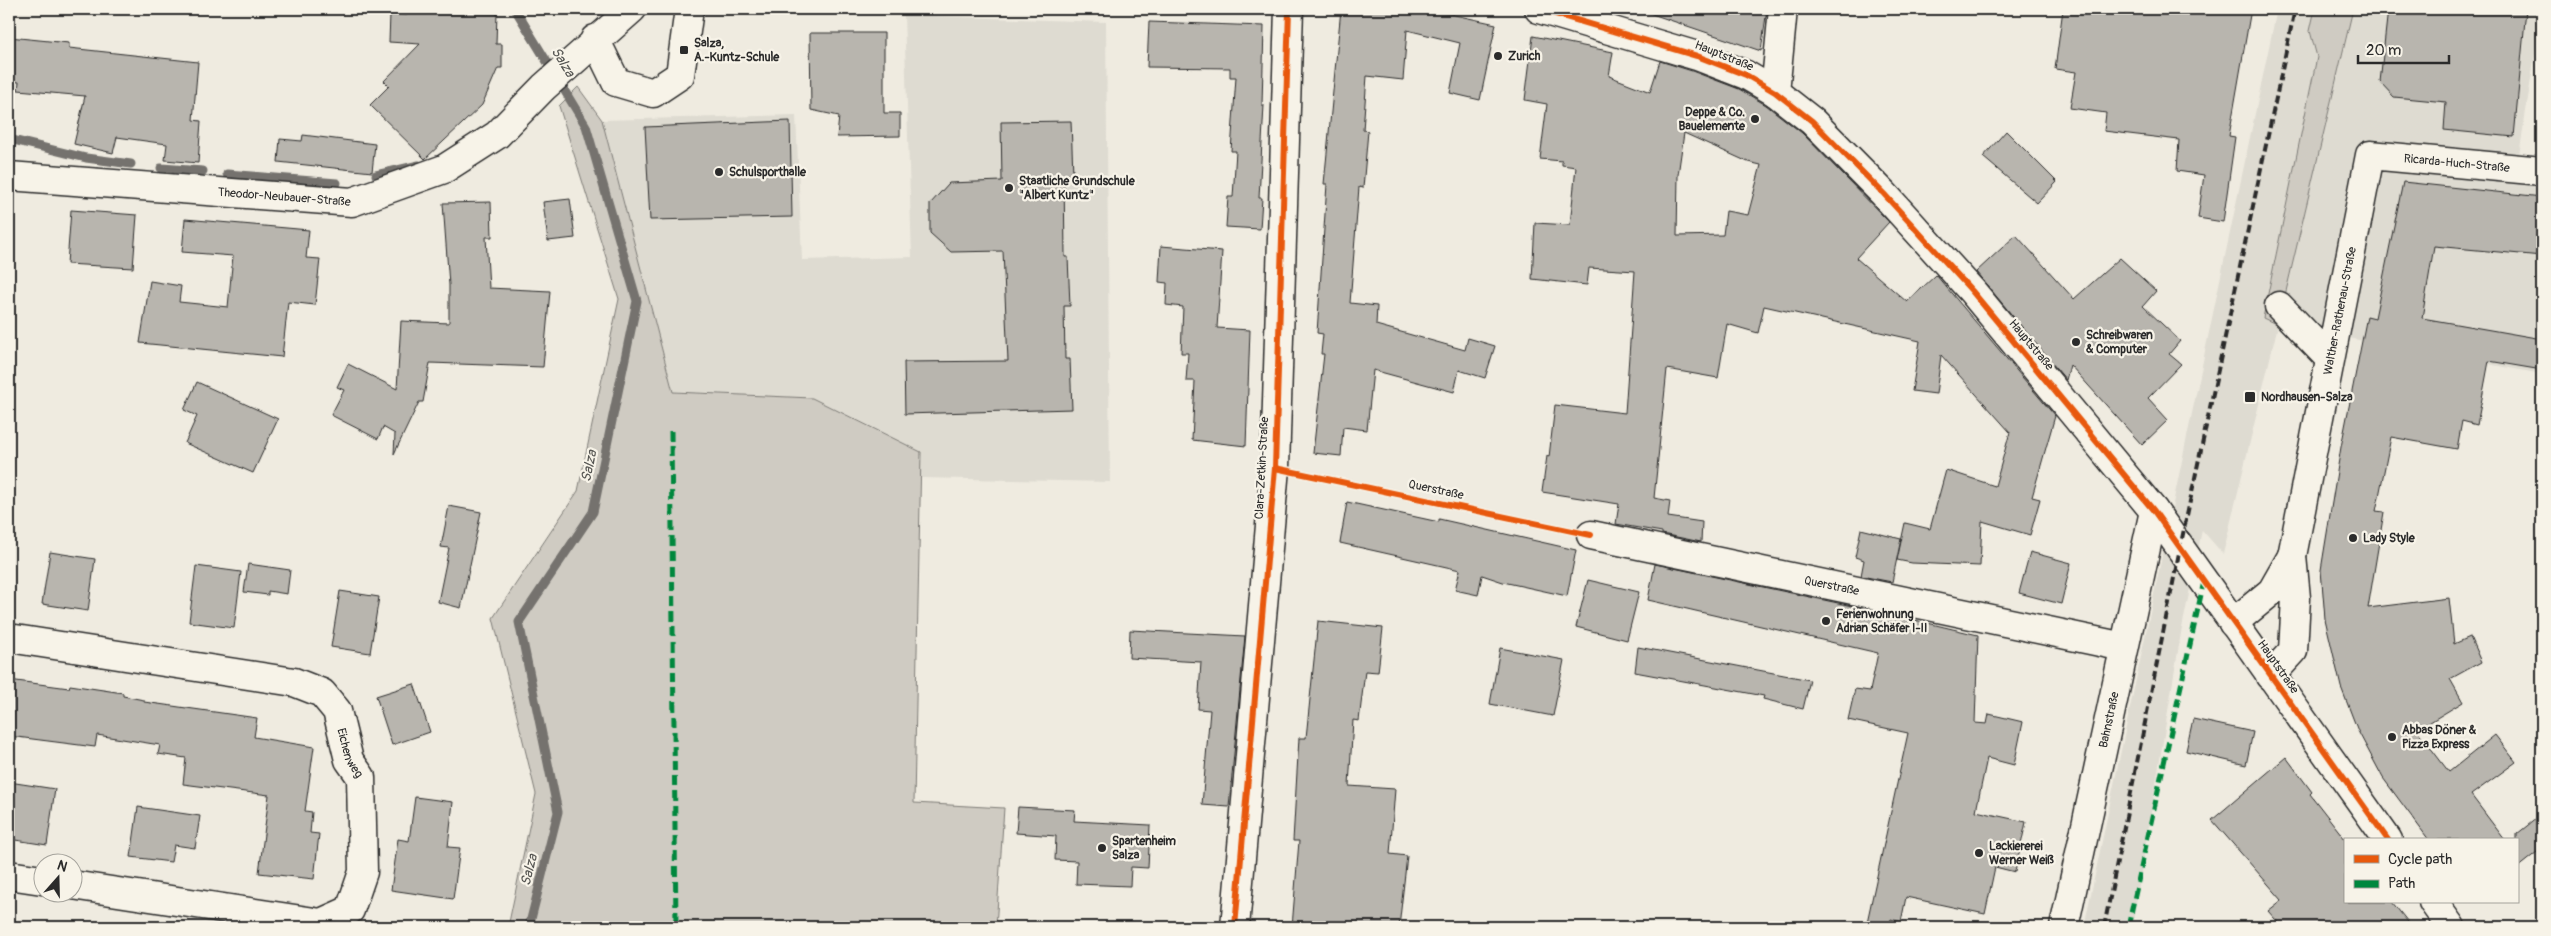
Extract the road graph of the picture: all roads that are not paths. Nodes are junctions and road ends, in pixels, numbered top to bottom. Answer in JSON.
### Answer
{"nodes":[{"id":1,"x":632,"y":9,"type":"edge"},
{"id":2,"x":689,"y":9,"type":"edge"},
{"id":3,"x":1289,"y":9,"type":"edge"},
{"id":4,"x":1539,"y":9,"type":"edge"},
{"id":5,"x":1784,"y":9,"type":"edge"},
{"id":6,"x":595,"y":39,"type":"junction"},
{"id":7,"x":1775,"y":92,"type":"junction"},
{"id":8,"x":2370,"y":155,"type":"joint"},
{"id":9,"x":2542,"y":171,"type":"edge"},
{"id":10,"x":9,"y":176,"type":"edge"},
{"id":11,"x":2280,"y":306,"type":"dead end"},
{"id":12,"x":2329,"y":358,"type":"junction"},
{"id":13,"x":2154,"y":510,"type":"junction"},
{"id":14,"x":1591,"y":535,"type":"dead end"},
{"id":15,"x":2292,"y":556,"type":"junction"},
{"id":16,"x":2233,"y":623,"type":"junction"},
{"id":17,"x":9,"y":638,"type":"edge"},
{"id":18,"x":2124,"y":647,"type":"junction"},
{"id":19,"x":2270,"y":676,"type":"junction"},
{"id":20,"x":2387,"y":838,"type":"edge"},
{"id":21,"x":9,"y":875,"type":"edge"},
{"id":22,"x":32,"y":878,"type":"edge"},
{"id":23,"x":82,"y":886,"type":"edge"},
{"id":24,"x":2435,"y":904,"type":"edge"},
{"id":25,"x":1235,"y":927,"type":"edge"},
{"id":26,"x":2064,"y":927,"type":"edge"},
{"id":27,"x":2452,"y":927,"type":"edge"}],
"edges":[{"from":1,"to":6,"type":"street","name":"Theodor-Neubauer-Straße"},
{"from":2,"to":6,"type":"street"},
{"from":3,"to":25,"type":"street","name":"Clara-Zetkin-Straße"},
{"from":4,"to":7,"type":"street","name":"Hauptstraße"},
{"from":5,"to":7,"type":"street"},
{"from":6,"to":10,"type":"street","name":"Theodor-Neubauer-Straße"},
{"from":7,"to":13,"type":"street","name":"Hauptstraße"},
{"from":8,"to":9,"type":"street","name":"Ricarda-Huch-Straße"},
{"from":8,"to":12,"type":"street","name":"Walther-Rathenau-Straße"},
{"from":11,"to":12,"type":"street"},
{"from":12,"to":15,"type":"street","name":"Walther-Rathenau-Straße"},
{"from":13,"to":16,"type":"street","name":"Hauptstraße"},
{"from":13,"to":18,"type":"street","name":"Bahnstraße"},
{"from":14,"to":18,"type":"street","name":"Querstraße"},
{"from":15,"to":16,"type":"street","name":"Walther-Rathenau-Straße"},
{"from":15,"to":19,"type":"street","name":"Walther-Rathenau-Straße"},
{"from":16,"to":19,"type":"street","name":"Hauptstraße"},
{"from":17,"to":23,"type":"street","name":"Eichenweg"},
{"from":18,"to":26,"type":"street","name":"Bahnstraße"},
{"from":19,"to":20,"type":"street","name":"Hauptstraße"},
{"from":21,"to":22,"type":"street"},
{"from":24,"to":27,"type":"street"}]}
